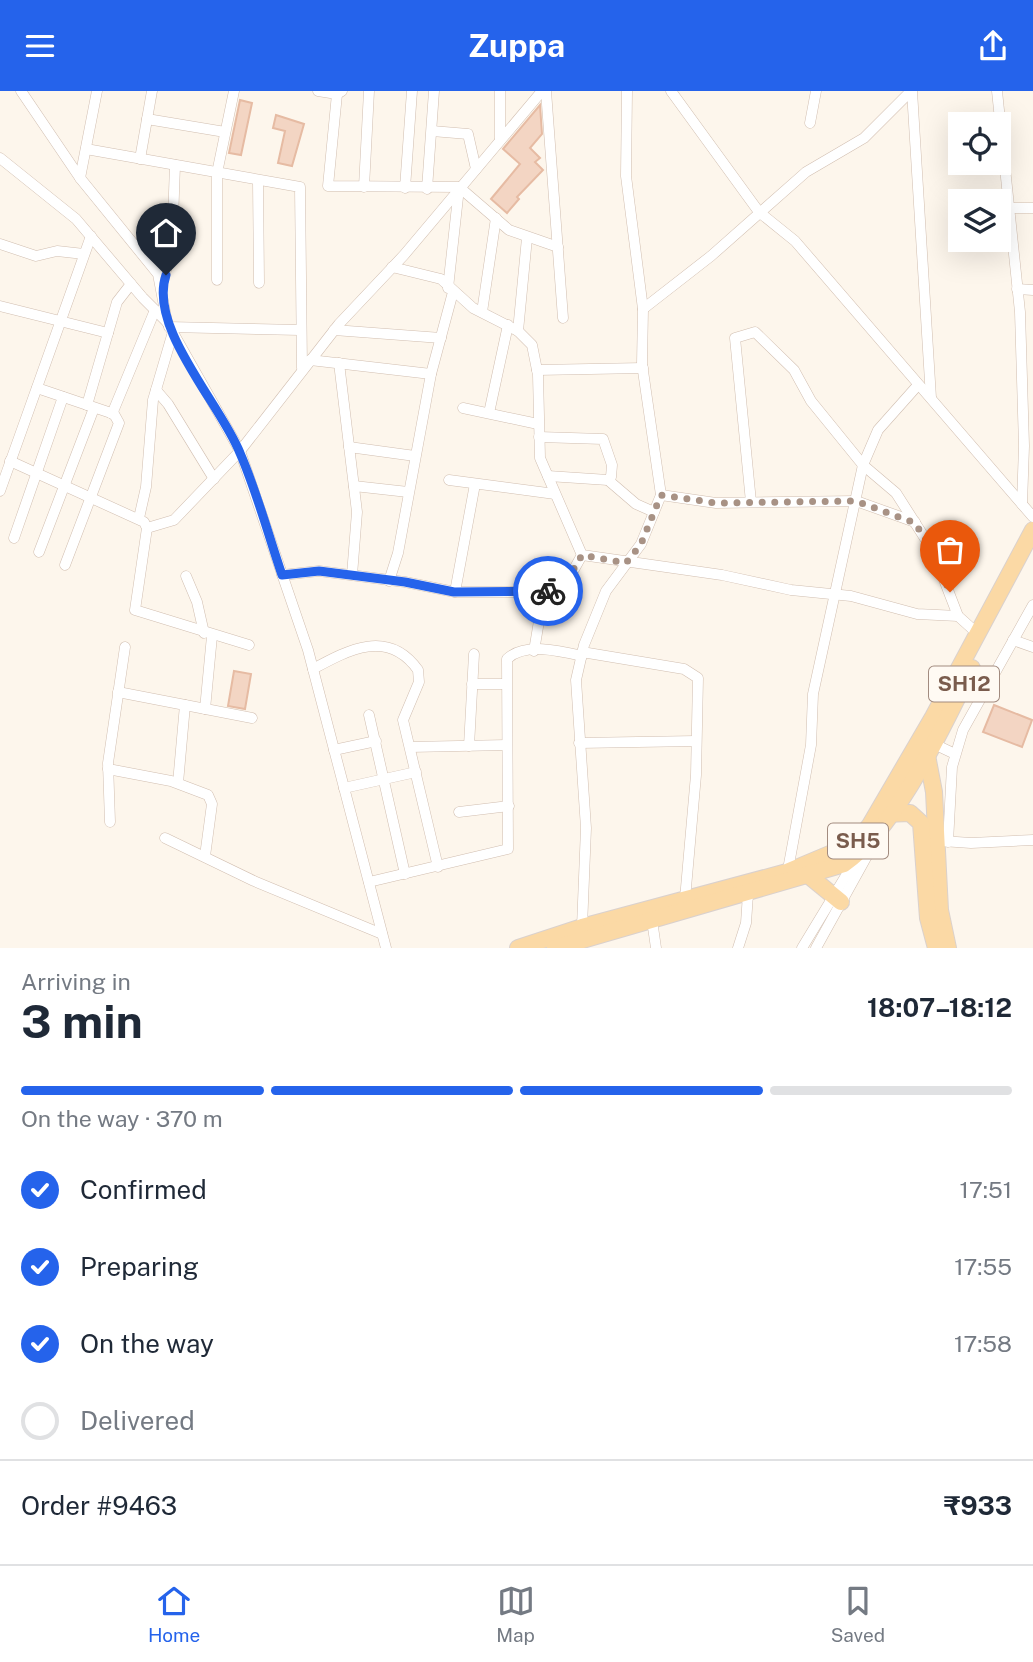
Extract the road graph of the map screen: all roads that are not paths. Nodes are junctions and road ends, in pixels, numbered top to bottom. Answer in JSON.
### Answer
{"nodes":[{"id":1,"x":21,"y":91,"type":"edge"},
{"id":2,"x":97,"y":91,"type":"edge"},
{"id":3,"x":152,"y":91,"type":"edge"},
{"id":4,"x":234,"y":91,"type":"edge"},
{"id":5,"x":318,"y":91,"type":"edge"},
{"id":6,"x":369,"y":91,"type":"edge"},
{"id":7,"x":412,"y":91,"type":"edge"},
{"id":8,"x":434,"y":91,"type":"edge"},
{"id":9,"x":500,"y":91,"type":"edge"},
{"id":10,"x":544,"y":91,"type":"edge"},
{"id":11,"x":627,"y":91,"type":"edge"},
{"id":12,"x":671,"y":91,"type":"edge"},
{"id":13,"x":816,"y":91,"type":"edge"},
{"id":14,"x":912,"y":91,"type":"edge"},
{"id":15,"x":997,"y":91,"type":"edge"},
{"id":16,"x":340,"y":92,"type":"edge"},
{"id":17,"x":147,"y":118,"type":"junction"},
{"id":18,"x":810,"y":123,"type":"dead end"},
{"id":19,"x":432,"y":131,"type":"junction"},
{"id":20,"x":225,"y":132,"type":"junction"},
{"id":21,"x":500,"y":140,"type":"junction"},
{"id":22,"x":86,"y":149,"type":"junction"},
{"id":23,"x":0,"y":158,"type":"edge"},
{"id":24,"x":140,"y":159,"type":"junction"},
{"id":25,"x":175,"y":165,"type":"junction"},
{"id":26,"x":476,"y":169,"type":"junction"},
{"id":27,"x":217,"y":173,"type":"junction"},
{"id":28,"x":80,"y":178,"type":"junction"},
{"id":29,"x":258,"y":181,"type":"junction"},
{"id":30,"x":364,"y":187,"type":"junction"},
{"id":31,"x":459,"y":187,"type":"junction"},
{"id":32,"x":405,"y":188,"type":"junction"},
{"id":33,"x":427,"y":189,"type":"junction"},
{"id":34,"x":1007,"y":189,"type":"edge"},
{"id":35,"x":1011,"y":208,"type":"edge"},
{"id":36,"x":1033,"y":208,"type":"edge"},
{"id":37,"x":759,"y":212,"type":"junction"},
{"id":38,"x":496,"y":218,"type":"junction"},
{"id":39,"x":1011,"y":228,"type":"edge"},
{"id":40,"x":91,"y":236,"type":"junction"},
{"id":41,"x":527,"y":238,"type":"junction"},
{"id":42,"x":0,"y":244,"type":"edge"},
{"id":43,"x":558,"y":247,"type":"junction"},
{"id":44,"x":84,"y":254,"type":"junction"},
{"id":45,"x":392,"y":267,"type":"junction"},
{"id":46,"x":217,"y":280,"type":"dead end"},
{"id":47,"x":259,"y":283,"type":"dead end"},
{"id":48,"x":131,"y":284,"type":"junction"},
{"id":49,"x":161,"y":289,"type":"junction"},
{"id":50,"x":1017,"y":289,"type":"junction"},
{"id":51,"x":451,"y":290,"type":"junction"},
{"id":52,"x":1033,"y":290,"type":"edge"},
{"id":53,"x":0,"y":306,"type":"edge"},
{"id":54,"x":643,"y":309,"type":"junction"},
{"id":55,"x":155,"y":310,"type":"junction"},
{"id":56,"x":482,"y":312,"type":"junction"},
{"id":57,"x":563,"y":318,"type":"dead end"},
{"id":58,"x":60,"y":323,"type":"junction"},
{"id":59,"x":508,"y":325,"type":"junction"},
{"id":60,"x":170,"y":327,"type":"junction"},
{"id":61,"x":300,"y":330,"type":"junction"},
{"id":62,"x":334,"y":330,"type":"junction"},
{"id":63,"x":517,"y":331,"type":"junction"},
{"id":64,"x":108,"y":333,"type":"junction"},
{"id":65,"x":441,"y":338,"type":"junction"},
{"id":66,"x":310,"y":360,"type":"junction"},
{"id":67,"x":339,"y":363,"type":"junction"},
{"id":68,"x":302,"y":368,"type":"junction"},
{"id":69,"x":643,"y":368,"type":"junction"},
{"id":70,"x":537,"y":370,"type":"junction"},
{"id":71,"x":431,"y":374,"type":"junction"},
{"id":72,"x":918,"y":384,"type":"junction"},
{"id":73,"x":37,"y":388,"type":"junction"},
{"id":74,"x":156,"y":390,"type":"junction"},
{"id":75,"x":64,"y":397,"type":"junction"},
{"id":76,"x":931,"y":398,"type":"junction"},
{"id":77,"x":90,"y":406,"type":"junction"},
{"id":78,"x":463,"y":408,"type":"dead end"},
{"id":79,"x":489,"y":413,"type":"junction"},
{"id":80,"x":112,"y":414,"type":"junction"},
{"id":81,"x":538,"y":423,"type":"junction"},
{"id":82,"x":539,"y":436,"type":"junction"},
{"id":83,"x":349,"y":447,"type":"junction"},
{"id":84,"x":240,"y":451,"type":"junction"},
{"id":85,"x":415,"y":456,"type":"junction"},
{"id":86,"x":10,"y":461,"type":"junction"},
{"id":87,"x":863,"y":465,"type":"junction"},
{"id":88,"x":37,"y":472,"type":"junction"},
{"id":89,"x":548,"y":477,"type":"junction"},
{"id":90,"x":214,"y":479,"type":"junction"},
{"id":91,"x":449,"y":480,"type":"dead end"},
{"id":92,"x":608,"y":480,"type":"junction"},
{"id":93,"x":63,"y":484,"type":"junction"},
{"id":94,"x":475,"y":484,"type":"junction"},
{"id":95,"x":354,"y":485,"type":"junction"},
{"id":96,"x":0,"y":491,"type":"edge"},
{"id":97,"x":408,"y":492,"type":"junction"},
{"id":98,"x":555,"y":494,"type":"junction"},
{"id":99,"x":661,"y":495,"type":"junction"},
{"id":100,"x":89,"y":496,"type":"junction"},
{"id":101,"x":856,"y":501,"type":"junction"},
{"id":102,"x":751,"y":502,"type":"junction"},
{"id":103,"x":1022,"y":504,"type":"junction"},
{"id":104,"x":654,"y":512,"type":"junction"},
{"id":105,"x":1033,"y":517,"type":"edge"},
{"id":106,"x":139,"y":518,"type":"junction"},
{"id":107,"x":915,"y":523,"type":"junction"},
{"id":108,"x":147,"y":528,"type":"junction"},
{"id":109,"x":1033,"y":530,"type":"edge"},
{"id":110,"x":15,"y":538,"type":"dead end"},
{"id":111,"x":1033,"y":551,"type":"edge"},
{"id":112,"x":39,"y":552,"type":"dead end"},
{"id":113,"x":582,"y":555,"type":"junction"},
{"id":114,"x":626,"y":563,"type":"junction"},
{"id":115,"x":65,"y":565,"type":"dead end"},
{"id":116,"x":282,"y":575,"type":"junction"},
{"id":117,"x":352,"y":575,"type":"junction"},
{"id":118,"x":186,"y":576,"type":"dead end"},
{"id":119,"x":389,"y":581,"type":"junction"},
{"id":120,"x":544,"y":591,"type":"junction"},
{"id":121,"x":454,"y":592,"type":"junction"},
{"id":122,"x":836,"y":595,"type":"junction"},
{"id":123,"x":1033,"y":605,"type":"edge"},
{"id":124,"x":958,"y":616,"type":"junction"},
{"id":125,"x":208,"y":634,"type":"junction"},
{"id":126,"x":978,"y":634,"type":"junction"},
{"id":127,"x":1013,"y":640,"type":"junction"},
{"id":128,"x":249,"y":645,"type":"dead end"},
{"id":129,"x":125,"y":647,"type":"dead end"},
{"id":130,"x":1033,"y":647,"type":"edge"},
{"id":131,"x":534,"y":651,"type":"junction"},
{"id":132,"x":474,"y":654,"type":"dead end"},
{"id":133,"x":582,"y":654,"type":"junction"},
{"id":134,"x":313,"y":669,"type":"junction"},
{"id":135,"x":472,"y":684,"type":"junction"},
{"id":136,"x":506,"y":684,"type":"junction"},
{"id":137,"x":118,"y":692,"type":"junction"},
{"id":138,"x":185,"y":705,"type":"junction"},
{"id":139,"x":205,"y":709,"type":"junction"},
{"id":140,"x":369,"y":715,"type":"dead end"},
{"id":141,"x":252,"y":718,"type":"dead end"},
{"id":142,"x":376,"y":741,"type":"junction"},
{"id":143,"x":696,"y":741,"type":"junction"},
{"id":144,"x":579,"y":743,"type":"junction"},
{"id":145,"x":508,"y":745,"type":"junction"},
{"id":146,"x":469,"y":746,"type":"junction"},
{"id":147,"x":927,"y":746,"type":"junction"},
{"id":148,"x":410,"y":747,"type":"junction"},
{"id":149,"x":334,"y":750,"type":"junction"},
{"id":150,"x":955,"y":754,"type":"junction"},
{"id":151,"x":108,"y":769,"type":"junction"},
{"id":152,"x":416,"y":772,"type":"junction"},
{"id":153,"x":386,"y":779,"type":"junction"},
{"id":154,"x":177,"y":783,"type":"junction"},
{"id":155,"x":344,"y":788,"type":"junction"},
{"id":156,"x":509,"y":806,"type":"junction"},
{"id":157,"x":459,"y":812,"type":"dead end"},
{"id":158,"x":110,"y":821,"type":"dead end"},
{"id":159,"x":871,"y":831,"type":"junction"},
{"id":160,"x":165,"y":838,"type":"dead end"},
{"id":161,"x":942,"y":841,"type":"junction"},
{"id":162,"x":1033,"y":841,"type":"edge"},
{"id":163,"x":205,"y":856,"type":"junction"},
{"id":164,"x":438,"y":867,"type":"junction"},
{"id":165,"x":405,"y":874,"type":"junction"},
{"id":166,"x":808,"y":876,"type":"junction"},
{"id":167,"x":787,"y":877,"type":"junction"},
{"id":168,"x":369,"y":882,"type":"junction"},
{"id":169,"x":748,"y":894,"type":"junction"},
{"id":170,"x":685,"y":899,"type":"junction"},
{"id":171,"x":837,"y":899,"type":"junction"},
{"id":172,"x":652,"y":921,"type":"junction"},
{"id":173,"x":582,"y":927,"type":"junction"},
{"id":174,"x":382,"y":934,"type":"junction"},
{"id":175,"x":386,"y":948,"type":"edge"},
{"id":176,"x":518,"y":948,"type":"edge"},
{"id":177,"x":555,"y":948,"type":"edge"},
{"id":178,"x":656,"y":948,"type":"edge"},
{"id":179,"x":738,"y":948,"type":"edge"},
{"id":180,"x":802,"y":948,"type":"edge"},
{"id":181,"x":816,"y":948,"type":"edge"},
{"id":182,"x":936,"y":948,"type":"edge"},
{"id":183,"x":948,"y":948,"type":"edge"}],
"edges":[{"from":1,"to":28,"type":"street"},
{"from":2,"to":22,"type":"street"},
{"from":3,"to":17,"type":"street"},
{"from":4,"to":20,"type":"street"},
{"from":5,"to":16,"type":"street"},
{"from":6,"to":30,"type":"street"},
{"from":7,"to":32,"type":"street"},
{"from":8,"to":19,"type":"street"},
{"from":9,"to":21,"type":"street"},
{"from":10,"to":21,"type":"street"},
{"from":10,"to":43,"type":"street"},
{"from":11,"to":54,"type":"street"},
{"from":12,"to":37,"type":"street"},
{"from":13,"to":18,"type":"street"},
{"from":14,"to":37,"type":"street"},
{"from":14,"to":76,"type":"street"},
{"from":15,"to":34,"type":"street"},
{"from":16,"to":30,"type":"street"},
{"from":17,"to":20,"type":"street"},
{"from":17,"to":24,"type":"street"},
{"from":19,"to":26,"type":"street"},
{"from":19,"to":33,"type":"street"},
{"from":20,"to":27,"type":"street"},
{"from":21,"to":26,"type":"street"},
{"from":22,"to":24,"type":"street"},
{"from":22,"to":28,"type":"street"},
{"from":23,"to":40,"type":"street"},
{"from":24,"to":25,"type":"street"},
{"from":25,"to":27,"type":"street"},
{"from":25,"to":49,"type":"street"},
{"from":26,"to":31,"type":"street"},
{"from":27,"to":29,"type":"street"},
{"from":27,"to":46,"type":"street"},
{"from":28,"to":49,"type":"street"},
{"from":29,"to":47,"type":"street"},
{"from":29,"to":61,"type":"street"},
{"from":30,"to":32,"type":"street"},
{"from":31,"to":33,"type":"street"},
{"from":31,"to":38,"type":"street"},
{"from":31,"to":45,"type":"street"},
{"from":31,"to":51,"type":"street"},
{"from":32,"to":33,"type":"street"},
{"from":35,"to":36,"type":"street"},
{"from":37,"to":54,"type":"street"},
{"from":37,"to":72,"type":"street"},
{"from":38,"to":41,"type":"street"},
{"from":38,"to":56,"type":"street"},
{"from":39,"to":50,"type":"street"},
{"from":40,"to":44,"type":"street"},
{"from":40,"to":48,"type":"street"},
{"from":41,"to":43,"type":"street"},
{"from":41,"to":63,"type":"street"},
{"from":42,"to":44,"type":"street"},
{"from":43,"to":57,"type":"street"},
{"from":44,"to":58,"type":"street"},
{"from":45,"to":51,"type":"street"},
{"from":45,"to":62,"type":"street"},
{"from":48,"to":55,"type":"street"},
{"from":48,"to":64,"type":"street"},
{"from":49,"to":60,"type":"street"},
{"from":50,"to":52,"type":"street"},
{"from":50,"to":103,"type":"street"},
{"from":51,"to":56,"type":"street"},
{"from":51,"to":65,"type":"street"},
{"from":53,"to":58,"type":"street"},
{"from":54,"to":69,"type":"street"},
{"from":55,"to":60,"type":"street"},
{"from":55,"to":80,"type":"street"},
{"from":56,"to":59,"type":"street"},
{"from":58,"to":64,"type":"street"},
{"from":58,"to":73,"type":"street"},
{"from":59,"to":63,"type":"street"},
{"from":59,"to":79,"type":"street"},
{"from":60,"to":61,"type":"street"},
{"from":60,"to":74,"type":"street"},
{"from":60,"to":84,"type":"street"},
{"from":61,"to":68,"type":"street"},
{"from":62,"to":65,"type":"street"},
{"from":62,"to":66,"type":"street"},
{"from":63,"to":70,"type":"street"},
{"from":64,"to":77,"type":"street"},
{"from":65,"to":71,"type":"street"},
{"from":66,"to":67,"type":"street"},
{"from":66,"to":68,"type":"street"},
{"from":67,"to":71,"type":"street"},
{"from":67,"to":83,"type":"street"},
{"from":68,"to":84,"type":"street"},
{"from":69,"to":70,"type":"street"},
{"from":69,"to":99,"type":"street"},
{"from":70,"to":81,"type":"street"},
{"from":71,"to":85,"type":"street"},
{"from":72,"to":76,"type":"street"},
{"from":72,"to":87,"type":"street"},
{"from":73,"to":75,"type":"street"},
{"from":73,"to":86,"type":"street"},
{"from":74,"to":90,"type":"street"},
{"from":74,"to":106,"type":"street"},
{"from":75,"to":77,"type":"street"},
{"from":75,"to":88,"type":"street"},
{"from":76,"to":103,"type":"street"},
{"from":77,"to":80,"type":"street"},
{"from":77,"to":93,"type":"street"},
{"from":78,"to":79,"type":"street"},
{"from":79,"to":81,"type":"street"},
{"from":80,"to":100,"type":"street"},
{"from":81,"to":82,"type":"street"},
{"from":82,"to":89,"type":"street"},
{"from":82,"to":92,"type":"street"},
{"from":83,"to":85,"type":"street"},
{"from":83,"to":95,"type":"street"},
{"from":84,"to":90,"type":"street"},
{"from":84,"to":116,"type":"street"},
{"from":85,"to":97,"type":"street"},
{"from":86,"to":88,"type":"street"},
{"from":86,"to":96,"type":"street"},
{"from":87,"to":101,"type":"street"},
{"from":87,"to":102,"type":"street"},
{"from":87,"to":107,"type":"street"},
{"from":88,"to":93,"type":"street"},
{"from":88,"to":110,"type":"street"},
{"from":89,"to":92,"type":"street"},
{"from":89,"to":98,"type":"street"},
{"from":90,"to":108,"type":"street"},
{"from":91,"to":94,"type":"street"},
{"from":92,"to":104,"type":"street"},
{"from":93,"to":100,"type":"street"},
{"from":93,"to":112,"type":"street"},
{"from":94,"to":98,"type":"street"},
{"from":94,"to":121,"type":"street"},
{"from":95,"to":97,"type":"street"},
{"from":95,"to":117,"type":"street"},
{"from":97,"to":119,"type":"street"},
{"from":98,"to":113,"type":"street"},
{"from":99,"to":102,"type":"street"},
{"from":99,"to":104,"type":"street"},
{"from":100,"to":106,"type":"street"},
{"from":100,"to":115,"type":"street"},
{"from":101,"to":102,"type":"street"},
{"from":101,"to":107,"type":"street"},
{"from":101,"to":122,"type":"street"},
{"from":103,"to":105,"type":"street"},
{"from":104,"to":114,"type":"street"},
{"from":106,"to":108,"type":"street"},
{"from":107,"to":124,"type":"street"},
{"from":108,"to":125,"type":"street"},
{"from":109,"to":126,"type":"main road"},
{"from":111,"to":147,"type":"main road","number":"SH12"},
{"from":113,"to":114,"type":"street"},
{"from":113,"to":120,"type":"street"},
{"from":114,"to":122,"type":"street"},
{"from":114,"to":133,"type":"street"},
{"from":116,"to":117,"type":"street"},
{"from":116,"to":134,"type":"street"},
{"from":117,"to":119,"type":"street"},
{"from":118,"to":125,"type":"street"},
{"from":119,"to":121,"type":"street"},
{"from":120,"to":121,"type":"street"},
{"from":120,"to":131,"type":"street"},
{"from":122,"to":124,"type":"street"},
{"from":122,"to":167,"type":"street"},
{"from":123,"to":127,"type":"street"},
{"from":124,"to":126,"type":"street"},
{"from":125,"to":128,"type":"street"},
{"from":125,"to":139,"type":"street"},
{"from":126,"to":147,"type":"main road"},
{"from":127,"to":130,"type":"street"},
{"from":127,"to":150,"type":"street"},
{"from":129,"to":137,"type":"street"},
{"from":131,"to":133,"type":"street"},
{"from":131,"to":136,"type":"street"},
{"from":132,"to":135,"type":"street"},
{"from":133,"to":143,"type":"street"},
{"from":133,"to":144,"type":"street"},
{"from":134,"to":148,"type":"street"},
{"from":134,"to":149,"type":"street"},
{"from":135,"to":136,"type":"street"},
{"from":135,"to":146,"type":"street"},
{"from":136,"to":145,"type":"street"},
{"from":137,"to":138,"type":"street"},
{"from":137,"to":151,"type":"street"},
{"from":138,"to":139,"type":"street"},
{"from":138,"to":154,"type":"street"},
{"from":139,"to":141,"type":"street"},
{"from":140,"to":142,"type":"street"},
{"from":142,"to":149,"type":"street"},
{"from":142,"to":153,"type":"street"},
{"from":143,"to":144,"type":"street"},
{"from":143,"to":170,"type":"street"},
{"from":144,"to":173,"type":"street"},
{"from":145,"to":146,"type":"street"},
{"from":145,"to":156,"type":"street"},
{"from":146,"to":148,"type":"street"},
{"from":147,"to":150,"type":"street"},
{"from":147,"to":159,"type":"main road","number":"SH12"},
{"from":147,"to":161,"type":"main road"},
{"from":148,"to":152,"type":"street"},
{"from":149,"to":155,"type":"street"},
{"from":150,"to":161,"type":"street"},
{"from":151,"to":154,"type":"street"},
{"from":151,"to":158,"type":"street"},
{"from":152,"to":153,"type":"street"},
{"from":152,"to":164,"type":"street"},
{"from":153,"to":155,"type":"street"},
{"from":153,"to":165,"type":"street"},
{"from":154,"to":163,"type":"street"},
{"from":155,"to":168,"type":"street"},
{"from":156,"to":157,"type":"street"},
{"from":156,"to":164,"type":"street"},
{"from":159,"to":166,"type":"main road","number":"SH5"},
{"from":159,"to":167,"type":"main road","number":"SH5"},
{"from":159,"to":171,"type":"street"},
{"from":159,"to":171,"type":"street"},
{"from":159,"to":182,"type":"main road","number":"SH5"},
{"from":160,"to":163,"type":"street"},
{"from":161,"to":162,"type":"street"},
{"from":161,"to":183,"type":"main road"},
{"from":163,"to":174,"type":"street"},
{"from":164,"to":165,"type":"street"},
{"from":165,"to":168,"type":"street"},
{"from":166,"to":167,"type":"main road","number":"SH5"},
{"from":166,"to":171,"type":"main road"},
{"from":167,"to":169,"type":"main road","number":"SH5"},
{"from":167,"to":170,"type":"main road","number":"SH5"},
{"from":168,"to":174,"type":"street"},
{"from":169,"to":172,"type":"main road","number":"SH5"},
{"from":169,"to":179,"type":"street"},
{"from":170,"to":173,"type":"main road","number":"SH5"},
{"from":171,"to":180,"type":"street"},
{"from":171,"to":181,"type":"street"},
{"from":172,"to":177,"type":"main road","number":"SH5"},
{"from":172,"to":178,"type":"street"},
{"from":173,"to":176,"type":"main road","number":"SH5"},
{"from":174,"to":175,"type":"street"}]}
